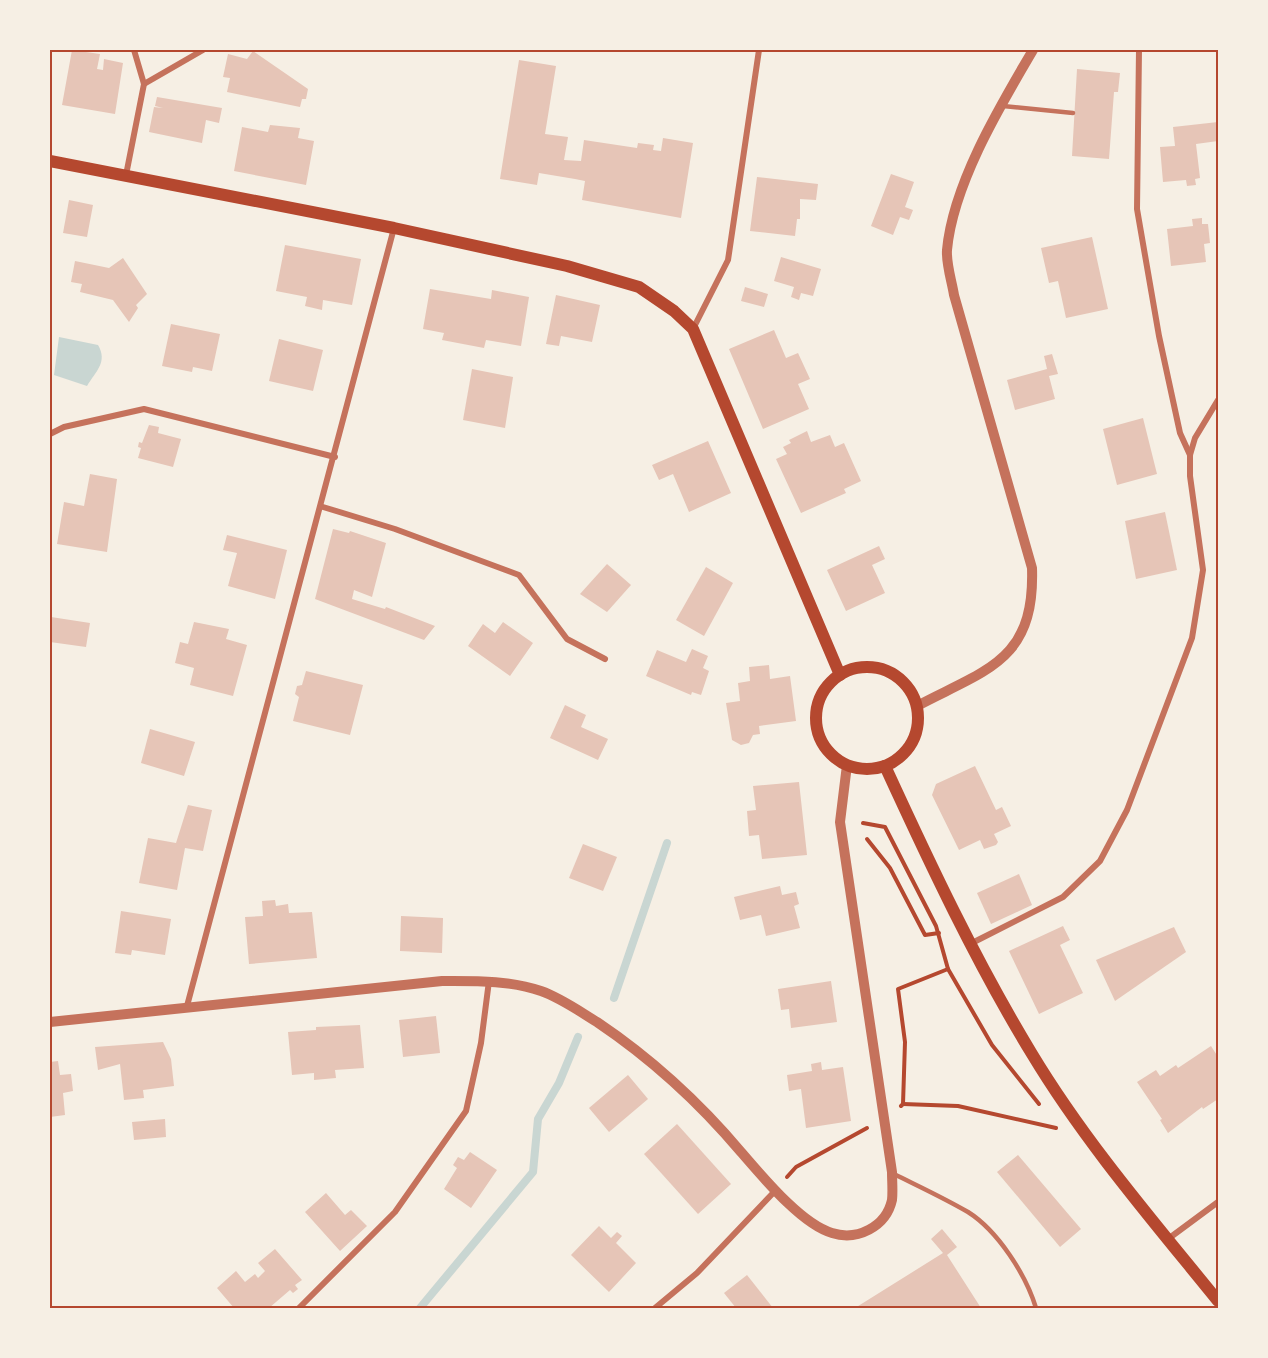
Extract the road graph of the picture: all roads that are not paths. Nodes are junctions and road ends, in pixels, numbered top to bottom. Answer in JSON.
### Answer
{"nodes":[{"id":1,"x":134,"y":50,"type":"edge"},
{"id":2,"x":203,"y":50,"type":"edge"},
{"id":3,"x":759,"y":50,"type":"edge"},
{"id":4,"x":1033,"y":50,"type":"edge"},
{"id":5,"x":1139,"y":50,"type":"edge"},
{"id":6,"x":144,"y":84,"type":"junction"},
{"id":7,"x":1000,"y":106,"type":"junction"},
{"id":8,"x":1073,"y":113,"type":"dead end"},
{"id":9,"x":53,"y":164,"type":"edge"},
{"id":10,"x":126,"y":176,"type":"junction"},
{"id":11,"x":394,"y":228,"type":"junction"},
{"id":12,"x":693,"y":329,"type":"junction"},
{"id":13,"x":1218,"y":400,"type":"edge"},
{"id":14,"x":50,"y":434,"type":"edge"},
{"id":15,"x":1190,"y":455,"type":"junction"},
{"id":16,"x":335,"y":457,"type":"junction"},
{"id":17,"x":322,"y":507,"type":"junction"},
{"id":18,"x":605,"y":659,"type":"dead end"},
{"id":19,"x":840,"y":675,"type":"junction"},
{"id":20,"x":916,"y":706,"type":"junction"},
{"id":21,"x":847,"y":765,"type":"junction"},
{"id":22,"x":885,"y":766,"type":"junction"},
{"id":23,"x":970,"y":944,"type":"junction"},
{"id":24,"x":489,"y":980,"type":"junction"},
{"id":25,"x":187,"y":1006,"type":"junction"},
{"id":26,"x":50,"y":1022,"type":"edge"},
{"id":27,"x":892,"y":1172,"type":"junction"},
{"id":28,"x":775,"y":1191,"type":"junction"},
{"id":29,"x":1218,"y":1202,"type":"edge"},
{"id":30,"x":1168,"y":1239,"type":"junction"},
{"id":31,"x":1218,"y":1301,"type":"edge"},
{"id":32,"x":298,"y":1308,"type":"edge"},
{"id":33,"x":655,"y":1308,"type":"edge"},
{"id":34,"x":1036,"y":1308,"type":"edge"}],
"edges":[{"from":1,"to":6,"type":"street"},
{"from":2,"to":6,"type":"street"},
{"from":3,"to":12,"type":"street"},
{"from":4,"to":7,"type":"street"},
{"from":5,"to":15,"type":"street"},
{"from":6,"to":10,"type":"street"},
{"from":7,"to":8,"type":"lane"},
{"from":7,"to":20,"type":"street"},
{"from":9,"to":10,"type":"main road"},
{"from":10,"to":11,"type":"main road"},
{"from":11,"to":12,"type":"main road"},
{"from":11,"to":16,"type":"street"},
{"from":12,"to":19,"type":"main road"},
{"from":13,"to":15,"type":"street"},
{"from":14,"to":16,"type":"street"},
{"from":15,"to":23,"type":"street"},
{"from":16,"to":17,"type":"street"},
{"from":17,"to":18,"type":"street"},
{"from":17,"to":25,"type":"street"},
{"from":19,"to":20,"type":"main road"},
{"from":19,"to":21,"type":"main road"},
{"from":20,"to":22,"type":"main road"},
{"from":21,"to":22,"type":"main road"},
{"from":21,"to":27,"type":"street"},
{"from":22,"to":23,"type":"main road"},
{"from":23,"to":30,"type":"main road"},
{"from":24,"to":25,"type":"street"},
{"from":24,"to":28,"type":"street"},
{"from":24,"to":32,"type":"street"},
{"from":25,"to":26,"type":"street"},
{"from":27,"to":28,"type":"street"},
{"from":27,"to":34,"type":"lane"},
{"from":28,"to":33,"type":"street"},
{"from":29,"to":30,"type":"street"},
{"from":30,"to":31,"type":"main road"}]}
